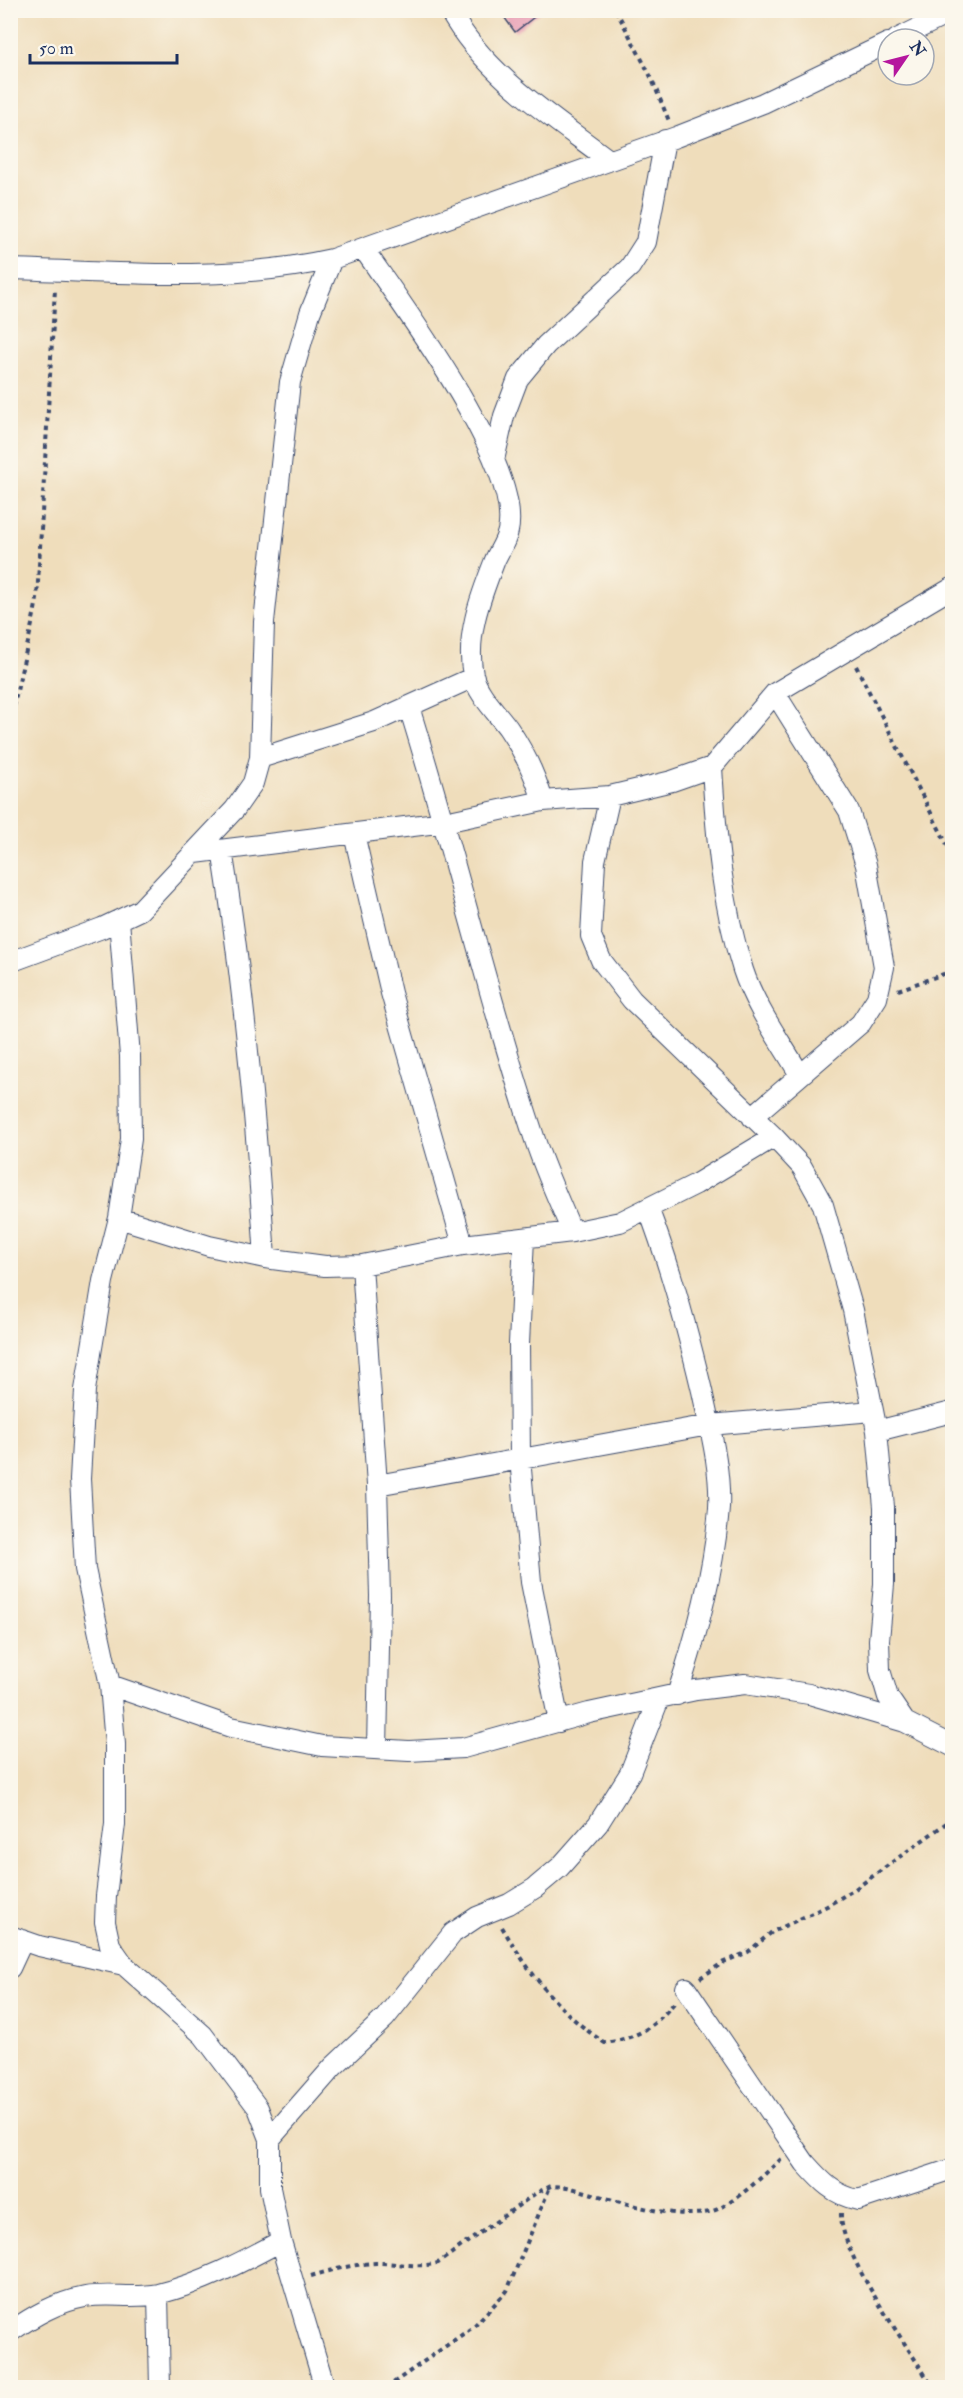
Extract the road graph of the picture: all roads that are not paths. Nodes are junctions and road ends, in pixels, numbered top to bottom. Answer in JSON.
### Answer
{"nodes":[{"id":1,"x":449,"y":10,"type":"edge"},
{"id":2,"x":952,"y":12,"type":"edge"},
{"id":3,"x":921,"y":27,"type":"edge"},
{"id":4,"x":876,"y":49,"type":"edge"},
{"id":5,"x":671,"y":138,"type":"junction"},
{"id":6,"x":609,"y":160,"type":"junction"},
{"id":7,"x":363,"y":248,"type":"junction"},
{"id":8,"x":332,"y":259,"type":"junction"},
{"id":9,"x":10,"y":269,"type":"edge"},
{"id":10,"x":494,"y":460,"type":"junction"},
{"id":11,"x":952,"y":588,"type":"edge"},
{"id":12,"x":474,"y":677,"type":"junction"},
{"id":13,"x":775,"y":693,"type":"junction"},
{"id":14,"x":409,"y":707,"type":"junction"},
{"id":15,"x":260,"y":758,"type":"junction"},
{"id":16,"x":712,"y":767,"type":"junction"},
{"id":17,"x":610,"y":796,"type":"junction"},
{"id":18,"x":543,"y":801,"type":"junction"},
{"id":19,"x":445,"y":822,"type":"junction"},
{"id":20,"x":354,"y":834,"type":"junction"},
{"id":21,"x":222,"y":850,"type":"junction"},
{"id":22,"x":195,"y":853,"type":"junction"},
{"id":23,"x":119,"y":920,"type":"junction"},
{"id":24,"x":10,"y":962,"type":"edge"},
{"id":25,"x":800,"y":1075,"type":"junction"},
{"id":26,"x":752,"y":1117,"type":"junction"},
{"id":27,"x":774,"y":1137,"type":"junction"},
{"id":28,"x":648,"y":1208,"type":"junction"},
{"id":29,"x":119,"y":1218,"type":"junction"},
{"id":30,"x":572,"y":1232,"type":"junction"},
{"id":31,"x":524,"y":1238,"type":"junction"},
{"id":32,"x":463,"y":1245,"type":"junction"},
{"id":33,"x":265,"y":1258,"type":"junction"},
{"id":34,"x":362,"y":1265,"type":"junction"},
{"id":35,"x":873,"y":1411,"type":"junction"},
{"id":36,"x":952,"y":1412,"type":"edge"},
{"id":37,"x":710,"y":1425,"type":"junction"},
{"id":38,"x":877,"y":1431,"type":"junction"},
{"id":39,"x":520,"y":1458,"type":"junction"},
{"id":40,"x":377,"y":1485,"type":"junction"},
{"id":41,"x":110,"y":1685,"type":"junction"},
{"id":42,"x":668,"y":1697,"type":"junction"},
{"id":43,"x":559,"y":1722,"type":"junction"},
{"id":44,"x":905,"y":1722,"type":"junction"},
{"id":45,"x":952,"y":1746,"type":"edge"},
{"id":46,"x":377,"y":1749,"type":"junction"},
{"id":47,"x":17,"y":1938,"type":"edge"},
{"id":48,"x":124,"y":1965,"type":"junction"},
{"id":49,"x":10,"y":1968,"type":"edge"},
{"id":50,"x":686,"y":1988,"type":"road end"},
{"id":51,"x":270,"y":2139,"type":"junction"},
{"id":52,"x":952,"y":2169,"type":"edge"},
{"id":53,"x":281,"y":2241,"type":"junction"},
{"id":54,"x":158,"y":2294,"type":"junction"},
{"id":55,"x":10,"y":2332,"type":"edge"},
{"id":56,"x":160,"y":2388,"type":"edge"},
{"id":57,"x":326,"y":2388,"type":"edge"}],
"edges":[{"from":1,"to":6,"type":"street"},
{"from":2,"to":3,"type":"street"},
{"from":4,"to":5,"type":"street"},
{"from":5,"to":6,"type":"street"},
{"from":5,"to":10,"type":"street"},
{"from":6,"to":7,"type":"street"},
{"from":7,"to":8,"type":"street"},
{"from":7,"to":10,"type":"street"},
{"from":8,"to":9,"type":"street"},
{"from":8,"to":15,"type":"street"},
{"from":10,"to":12,"type":"street"},
{"from":11,"to":13,"type":"street"},
{"from":12,"to":14,"type":"street"},
{"from":12,"to":18,"type":"street"},
{"from":13,"to":16,"type":"street"},
{"from":13,"to":25,"type":"street"},
{"from":14,"to":15,"type":"street"},
{"from":14,"to":19,"type":"street"},
{"from":15,"to":22,"type":"street"},
{"from":16,"to":17,"type":"street"},
{"from":16,"to":25,"type":"street"},
{"from":17,"to":18,"type":"street"},
{"from":17,"to":26,"type":"street"},
{"from":18,"to":19,"type":"street"},
{"from":19,"to":20,"type":"street"},
{"from":19,"to":30,"type":"street"},
{"from":20,"to":21,"type":"street"},
{"from":20,"to":32,"type":"street"},
{"from":21,"to":22,"type":"street"},
{"from":21,"to":33,"type":"street"},
{"from":22,"to":23,"type":"street"},
{"from":23,"to":24,"type":"street"},
{"from":23,"to":29,"type":"street"},
{"from":25,"to":26,"type":"street"},
{"from":26,"to":27,"type":"street"},
{"from":27,"to":28,"type":"street"},
{"from":27,"to":35,"type":"street"},
{"from":28,"to":30,"type":"street"},
{"from":28,"to":37,"type":"street"},
{"from":29,"to":33,"type":"street"},
{"from":29,"to":41,"type":"street"},
{"from":30,"to":31,"type":"street"},
{"from":31,"to":32,"type":"street"},
{"from":31,"to":39,"type":"street"},
{"from":32,"to":34,"type":"street"},
{"from":33,"to":34,"type":"street"},
{"from":34,"to":40,"type":"street"},
{"from":35,"to":37,"type":"street"},
{"from":35,"to":38,"type":"street"},
{"from":36,"to":38,"type":"street"},
{"from":37,"to":39,"type":"street"},
{"from":37,"to":42,"type":"street"},
{"from":38,"to":44,"type":"street"},
{"from":39,"to":40,"type":"street"},
{"from":39,"to":43,"type":"street"},
{"from":40,"to":46,"type":"street"},
{"from":41,"to":46,"type":"street"},
{"from":41,"to":48,"type":"street"},
{"from":42,"to":43,"type":"street"},
{"from":42,"to":44,"type":"street"},
{"from":42,"to":51,"type":"street"},
{"from":43,"to":46,"type":"street"},
{"from":44,"to":45,"type":"street"},
{"from":47,"to":48,"type":"street"},
{"from":47,"to":49,"type":"street"},
{"from":48,"to":51,"type":"street"},
{"from":50,"to":52,"type":"street"},
{"from":51,"to":53,"type":"street"},
{"from":53,"to":54,"type":"street"},
{"from":53,"to":57,"type":"street"},
{"from":54,"to":55,"type":"street"},
{"from":54,"to":56,"type":"street"}]}
